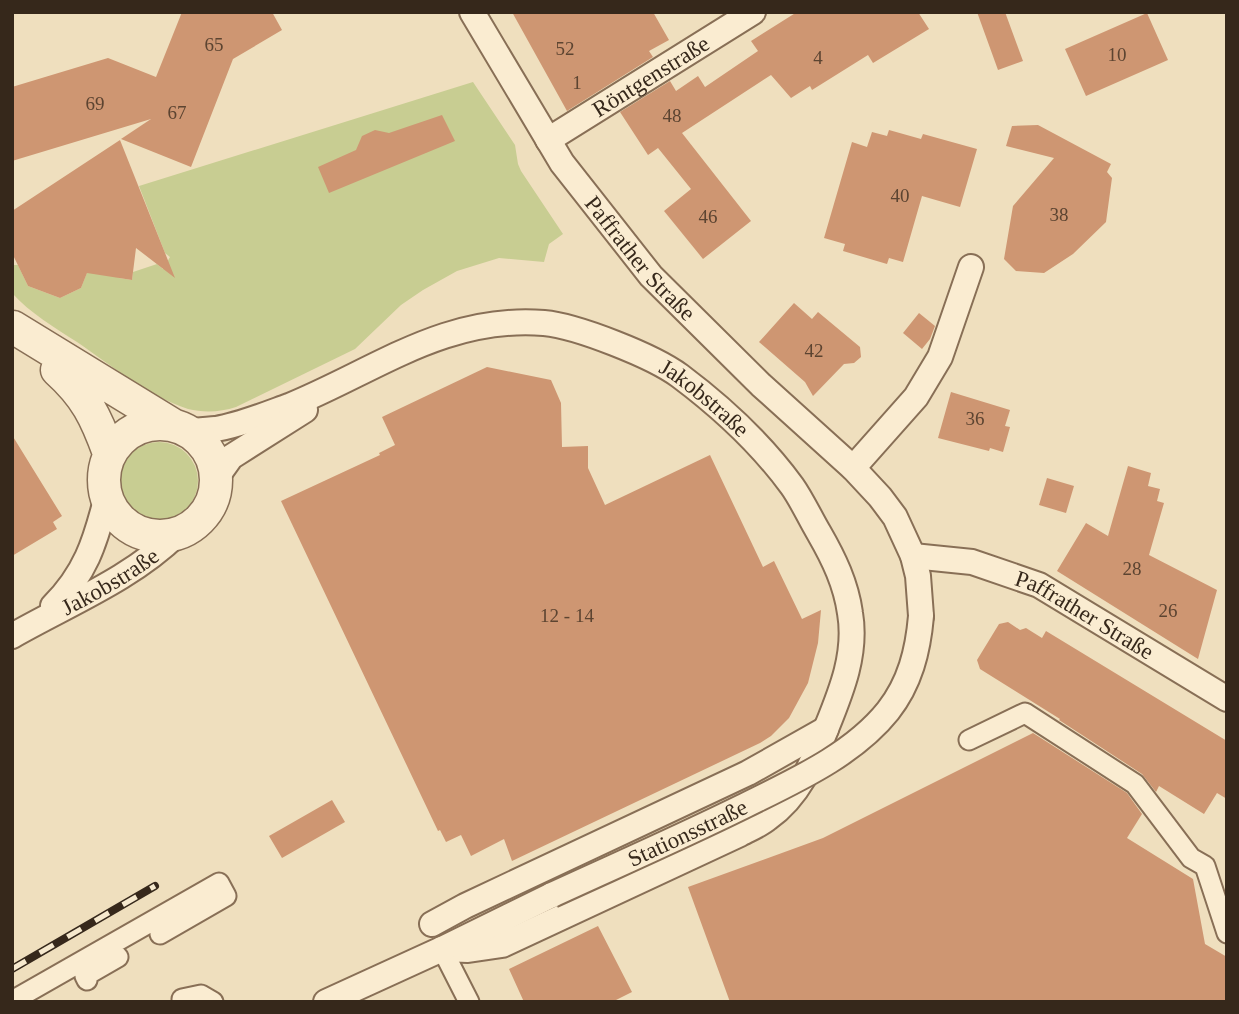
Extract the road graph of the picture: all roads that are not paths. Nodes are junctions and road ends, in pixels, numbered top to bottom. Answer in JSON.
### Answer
{"nodes":[{"id":1,"x":472,"y":12,"type":"edge"},
{"id":2,"x":753,"y":12,"type":"edge"},
{"id":3,"x":548,"y":140,"type":"junction"},
{"id":4,"x":971,"y":267,"type":"dead end"},
{"id":5,"x":12,"y":327,"type":"edge"},
{"id":6,"x":348,"y":378,"type":"junction"},
{"id":7,"x":181,"y":429,"type":"junction"},
{"id":8,"x":109,"y":453,"type":"junction"},
{"id":9,"x":853,"y":468,"type":"junction"},
{"id":10,"x":216,"y":478,"type":"junction"},
{"id":11,"x":106,"y":500,"type":"junction"},
{"id":12,"x":177,"y":534,"type":"junction"},
{"id":13,"x":913,"y":556,"type":"junction"},
{"id":14,"x":38,"y":621,"type":"junction"},
{"id":15,"x":12,"y":636,"type":"edge"},
{"id":16,"x":1227,"y":699,"type":"edge"},
{"id":17,"x":826,"y":729,"type":"junction"},
{"id":18,"x":969,"y":740,"type":"dead end"},
{"id":19,"x":432,"y":925,"type":"dead end"},
{"id":20,"x":1227,"y":933,"type":"edge"},
{"id":21,"x":160,"y":934,"type":"dead end"},
{"id":22,"x":442,"y":949,"type":"junction"},
{"id":23,"x":118,"y":957,"type":"dead end"},
{"id":24,"x":87,"y":980,"type":"dead end"},
{"id":25,"x":182,"y":999,"type":"dead end"},
{"id":26,"x":12,"y":1001,"type":"edge"},
{"id":27,"x":213,"y":1002,"type":"edge"},
{"id":28,"x":326,"y":1002,"type":"edge"},
{"id":29,"x":469,"y":1002,"type":"edge"}],
"edges":[{"from":1,"to":3,"type":"street","name":"Paffrather Straße"},
{"from":2,"to":3,"type":"street","name":"Röntgenstraße"},
{"from":3,"to":9,"type":"street","name":"Paffrather Straße"},
{"from":4,"to":9,"type":"street"},
{"from":5,"to":7,"type":"street"},
{"from":5,"to":8,"type":"street"},
{"from":6,"to":7,"type":"street","name":"Jakobstraße"},
{"from":6,"to":10,"type":"street","name":"Jakobstraße"},
{"from":6,"to":17,"type":"street","name":"Jakobstraße"},
{"from":7,"to":8,"type":"street","name":"Jakobstraße"},
{"from":7,"to":10,"type":"street"},
{"from":8,"to":11,"type":"street","name":"Jakobstraße"},
{"from":9,"to":13,"type":"street","name":"Paffrather Straße"},
{"from":10,"to":12,"type":"street","name":"Jakobstraße"},
{"from":11,"to":12,"type":"street","name":"Jakobstraße"},
{"from":11,"to":14,"type":"street","name":"Jakobstraße"},
{"from":12,"to":14,"type":"street","name":"Jakobstraße"},
{"from":13,"to":16,"type":"street","name":"Paffrather Straße"},
{"from":13,"to":22,"type":"street","name":"Stationsstraße","bridge":true},
{"from":14,"to":15,"type":"street","name":"Jakobstraße"},
{"from":17,"to":19,"type":"street"},
{"from":17,"to":22,"type":"street","name":"Jakobstraße"},
{"from":18,"to":20,"type":"street"},
{"from":21,"to":26,"type":"street"},
{"from":22,"to":28,"type":"street","name":"Stationsstraße"},
{"from":22,"to":29,"type":"street"},
{"from":23,"to":24,"type":"street"},
{"from":25,"to":27,"type":"street"}]}
